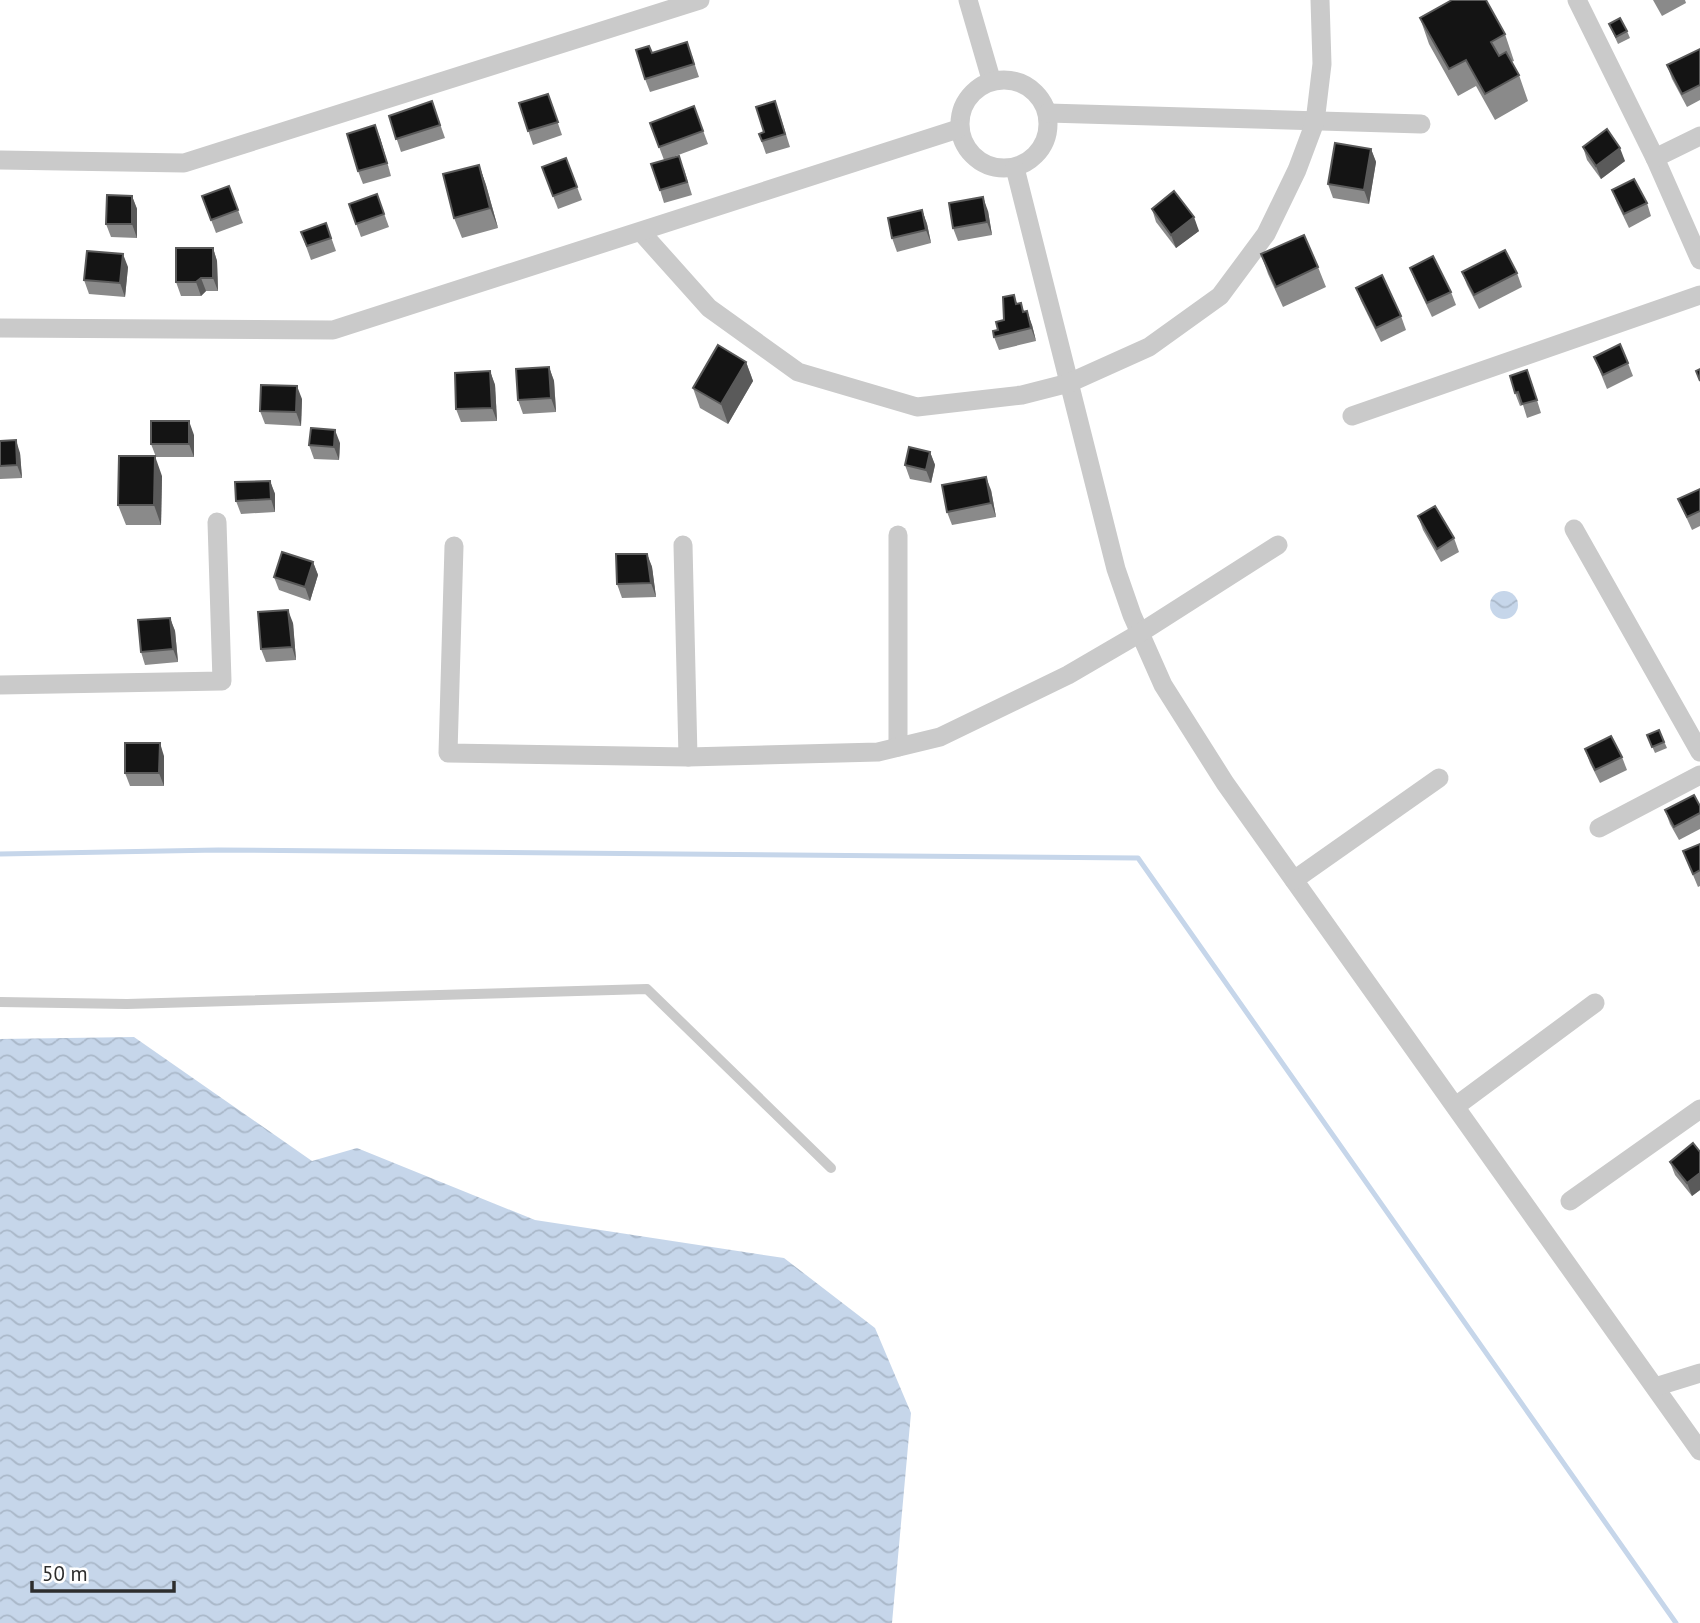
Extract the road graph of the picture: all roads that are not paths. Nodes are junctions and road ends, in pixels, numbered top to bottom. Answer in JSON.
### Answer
{"nodes":[{"id":1,"x":700,"y":0,"type":"edge"},
{"id":2,"x":968,"y":0,"type":"edge"},
{"id":3,"x":1320,"y":0,"type":"edge"},
{"id":4,"x":1577,"y":0,"type":"edge"},
{"id":5,"x":991,"y":79,"type":"junction"},
{"id":6,"x":1048,"y":113,"type":"junction"},
{"id":7,"x":1315,"y":122,"type":"junction"},
{"id":8,"x":1421,"y":124,"type":"dead end"},
{"id":9,"x":958,"y":129,"type":"junction"},
{"id":10,"x":1700,"y":136,"type":"edge"},
{"id":11,"x":1655,"y":158,"type":"junction"},
{"id":12,"x":0,"y":160,"type":"edge"},
{"id":13,"x":1015,"y":168,"type":"junction"},
{"id":14,"x":641,"y":232,"type":"junction"},
{"id":15,"x":1700,"y":260,"type":"edge"},
{"id":16,"x":1700,"y":295,"type":"edge"},
{"id":17,"x":0,"y":328,"type":"edge"},
{"id":18,"x":1069,"y":383,"type":"junction"},
{"id":19,"x":1352,"y":416,"type":"dead end"},
{"id":20,"x":217,"y":522,"type":"dead end"},
{"id":21,"x":1574,"y":528,"type":"dead end"},
{"id":22,"x":898,"y":535,"type":"dead end"},
{"id":23,"x":683,"y":545,"type":"dead end"},
{"id":24,"x":1278,"y":545,"type":"dead end"},
{"id":25,"x":454,"y":546,"type":"dead end"},
{"id":26,"x":1140,"y":634,"type":"junction"},
{"id":27,"x":0,"y":685,"type":"edge"},
{"id":28,"x":898,"y":747,"type":"junction"},
{"id":29,"x":1700,"y":752,"type":"edge"},
{"id":30,"x":688,"y":757,"type":"junction"},
{"id":31,"x":1700,"y":775,"type":"edge"},
{"id":32,"x":1439,"y":778,"type":"dead end"},
{"id":33,"x":1599,"y":828,"type":"dead end"},
{"id":34,"x":1294,"y":880,"type":"junction"},
{"id":35,"x":0,"y":1002,"type":"edge"},
{"id":36,"x":1595,"y":1003,"type":"dead end"},
{"id":37,"x":1456,"y":1106,"type":"junction"},
{"id":38,"x":1700,"y":1109,"type":"edge"},
{"id":39,"x":831,"y":1168,"type":"dead end"},
{"id":40,"x":1570,"y":1201,"type":"dead end"},
{"id":41,"x":1700,"y":1373,"type":"edge"},
{"id":42,"x":1655,"y":1387,"type":"junction"},
{"id":43,"x":1700,"y":1451,"type":"edge"}],
"edges":[{"from":1,"to":12,"type":"street"},
{"from":2,"to":5,"type":"street"},
{"from":3,"to":7,"type":"street"},
{"from":4,"to":11,"type":"street"},
{"from":5,"to":6,"type":"street"},
{"from":5,"to":9,"type":"street"},
{"from":6,"to":7,"type":"street"},
{"from":6,"to":13,"type":"street"},
{"from":7,"to":8,"type":"street"},
{"from":7,"to":18,"type":"street"},
{"from":9,"to":13,"type":"street"},
{"from":9,"to":14,"type":"street"},
{"from":10,"to":11,"type":"street"},
{"from":11,"to":15,"type":"street"},
{"from":13,"to":18,"type":"street"},
{"from":14,"to":17,"type":"street"},
{"from":14,"to":18,"type":"street"},
{"from":16,"to":19,"type":"street"},
{"from":18,"to":26,"type":"street"},
{"from":20,"to":27,"type":"street"},
{"from":21,"to":29,"type":"street"},
{"from":22,"to":28,"type":"street"},
{"from":23,"to":30,"type":"street"},
{"from":24,"to":26,"type":"street"},
{"from":25,"to":30,"type":"street"},
{"from":26,"to":28,"type":"street"},
{"from":26,"to":34,"type":"street"},
{"from":28,"to":30,"type":"street"},
{"from":31,"to":33,"type":"street"},
{"from":32,"to":34,"type":"street"},
{"from":34,"to":37,"type":"street"},
{"from":35,"to":39,"type":"lane"},
{"from":36,"to":37,"type":"street"},
{"from":37,"to":42,"type":"street"},
{"from":38,"to":40,"type":"street"},
{"from":41,"to":42,"type":"street"},
{"from":42,"to":43,"type":"street"}]}
